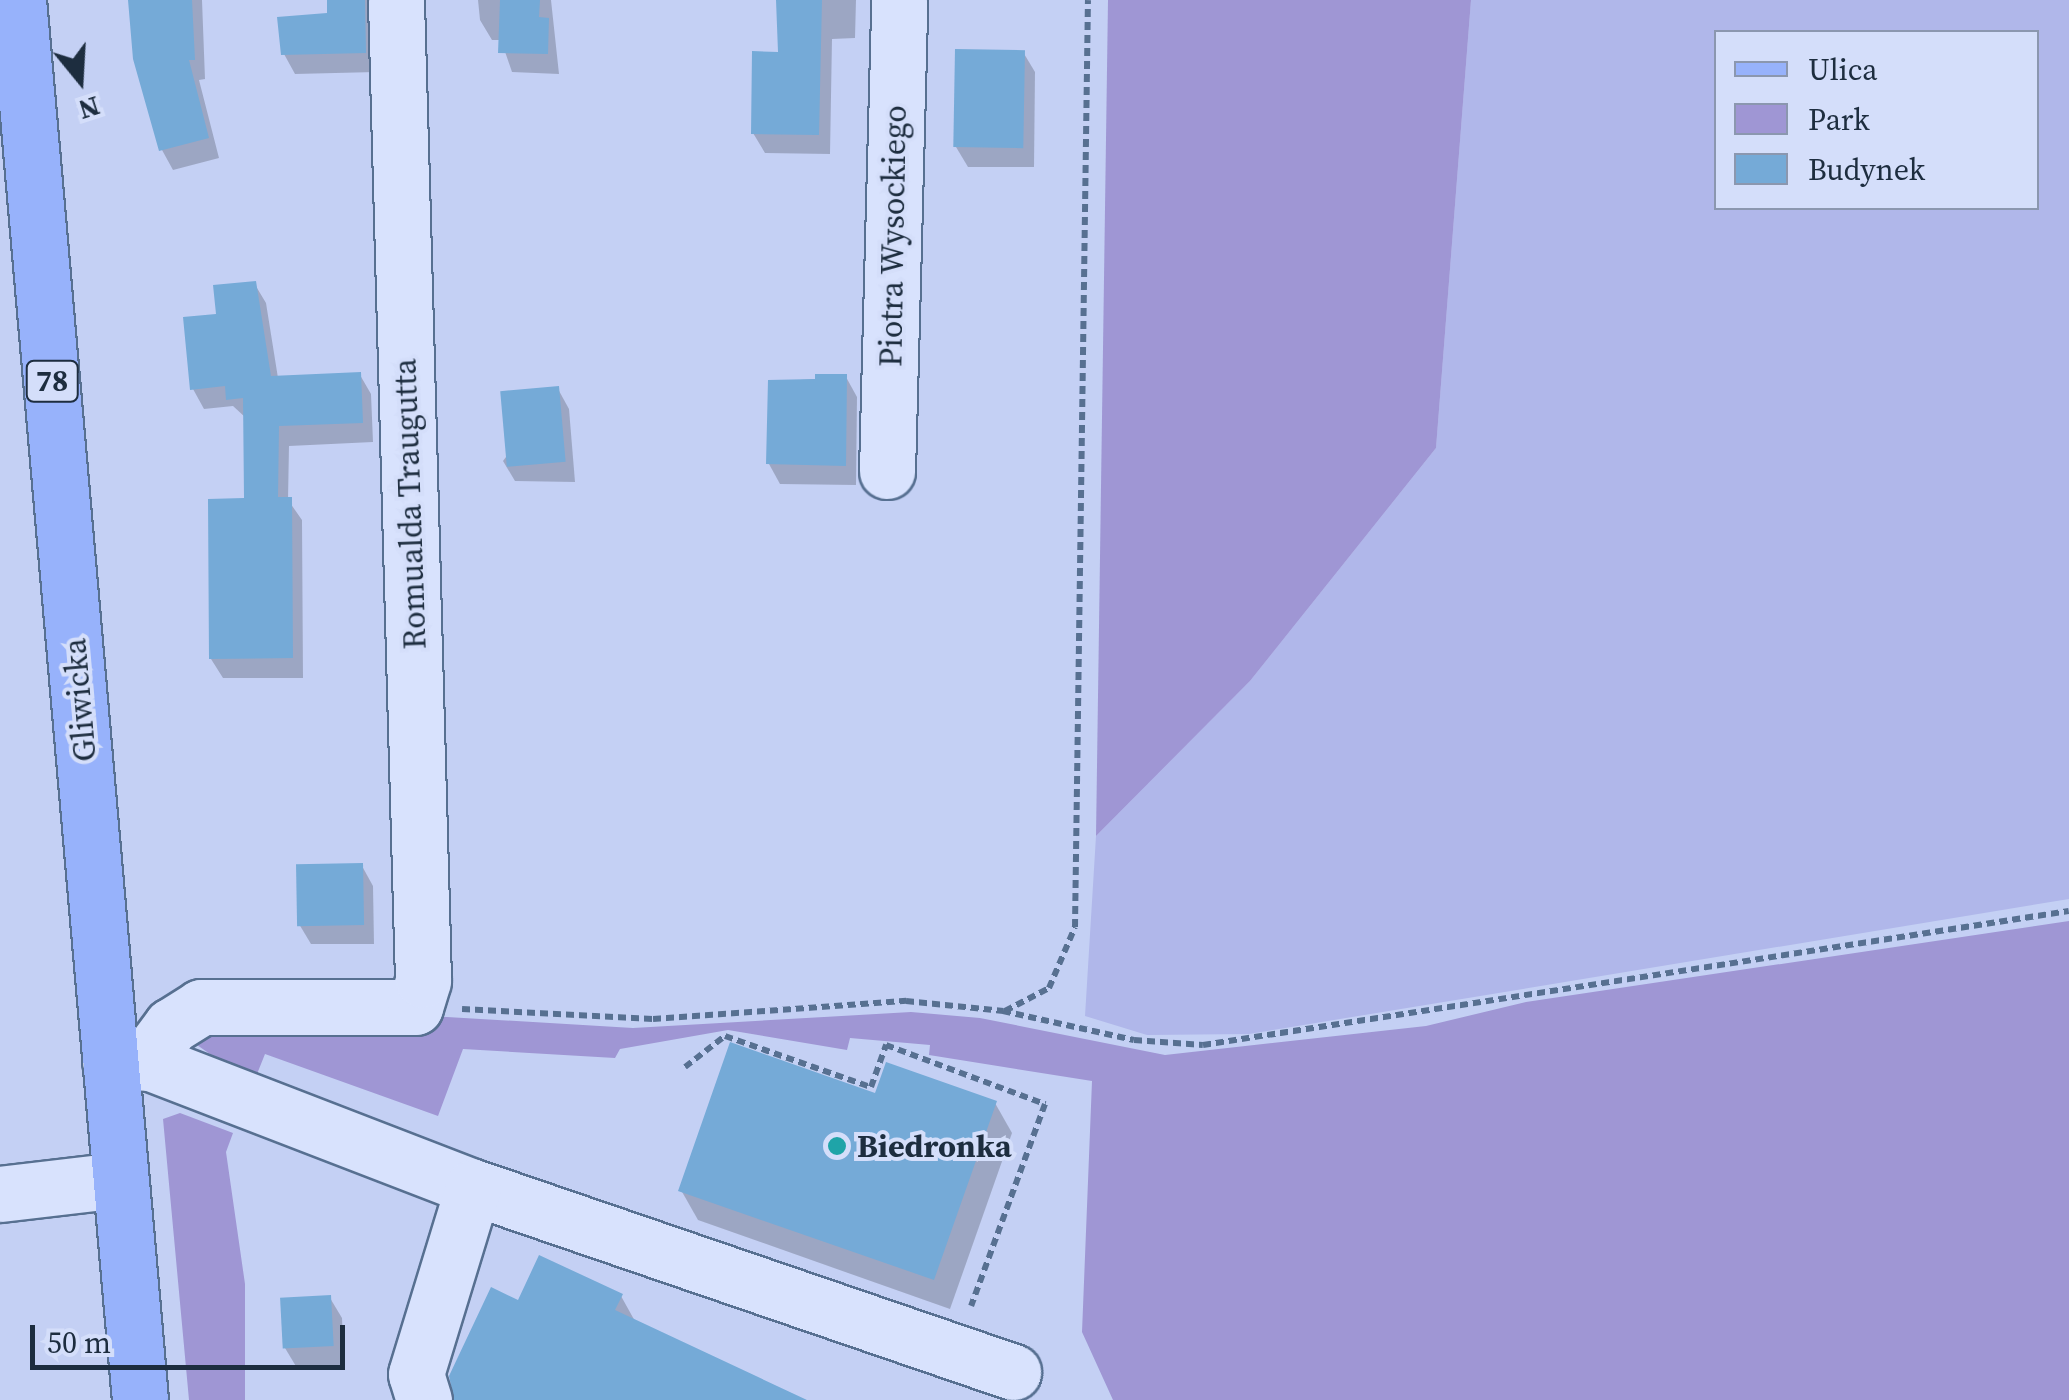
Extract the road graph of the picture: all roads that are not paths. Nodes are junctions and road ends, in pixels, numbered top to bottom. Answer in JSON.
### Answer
{"nodes":[{"id":1,"x":18,"y":0,"type":"edge"},
{"id":2,"x":396,"y":0,"type":"edge"},
{"id":3,"x":899,"y":0,"type":"edge"},
{"id":4,"x":887,"y":471,"type":"dead end"},
{"id":5,"x":127,"y":1061,"type":"junction"},
{"id":6,"x":120,"y":1180,"type":"junction"},
{"id":7,"x":473,"y":1187,"type":"junction"},
{"id":8,"x":0,"y":1194,"type":"edge"},
{"id":9,"x":1012,"y":1372,"type":"dead end"},
{"id":10,"x":140,"y":1400,"type":"edge"},
{"id":11,"x":424,"y":1400,"type":"edge"}],
"edges":[{"from":1,"to":5,"type":"main road","name":"Gliwicka","number":"78"},
{"from":2,"to":5,"type":"street","name":"Romualda Traugutta"},
{"from":3,"to":4,"type":"street","name":"Piotra Wysockiego"},
{"from":5,"to":6,"type":"main road","name":"Gliwicka","number":"78"},
{"from":5,"to":7,"type":"street"},
{"from":6,"to":8,"type":"street"},
{"from":6,"to":10,"type":"main road","name":"Gliwicka","number":"78"},
{"from":7,"to":9,"type":"street"},
{"from":7,"to":11,"type":"street"}]}
